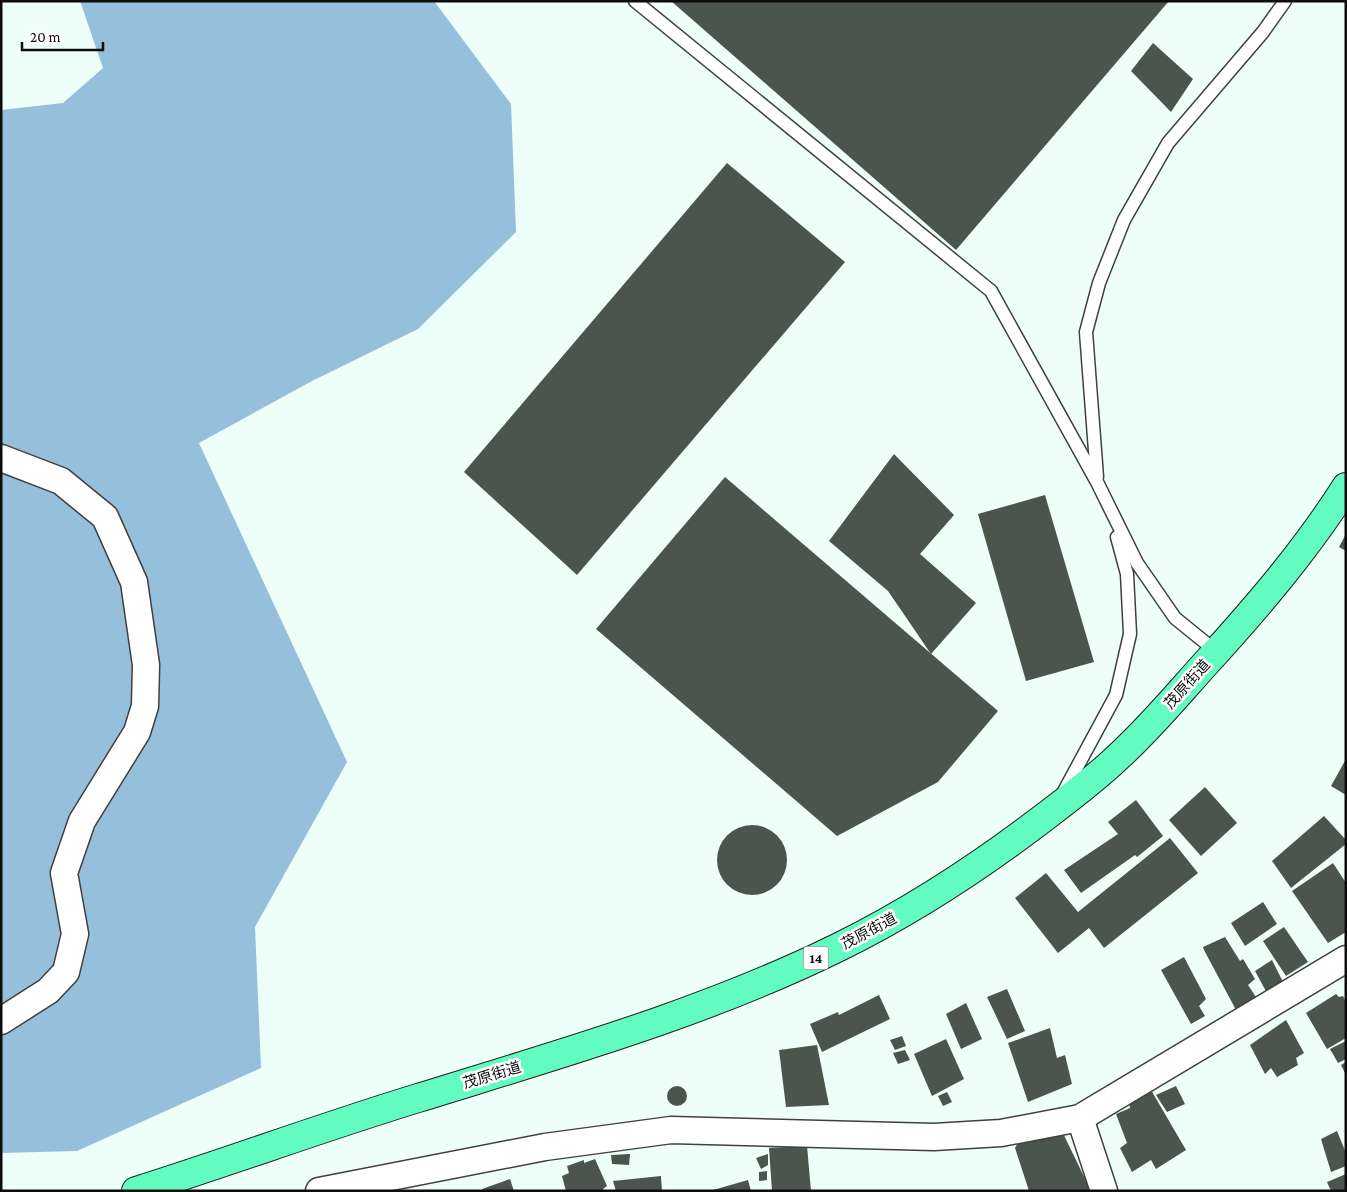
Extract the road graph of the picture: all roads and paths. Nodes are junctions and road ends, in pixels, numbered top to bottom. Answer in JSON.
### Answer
{"nodes":[{"id":1,"x":635,"y":1,"type":"edge"},
{"id":2,"x":1285,"y":1,"type":"edge"},
{"id":3,"x":1,"y":458,"type":"edge"},
{"id":4,"x":1097,"y":482,"type":"junction"},
{"id":5,"x":1346,"y":487,"type":"edge"},
{"id":6,"x":1110,"y":511,"type":"junction"},
{"id":7,"x":1217,"y":652,"type":"junction"},
{"id":8,"x":1054,"y":810,"type":"junction"},
{"id":9,"x":1346,"y":959,"type":"edge"},
{"id":10,"x":1,"y":1021,"type":"edge"},
{"id":11,"x":1080,"y":1118,"type":"junction"},
{"id":12,"x":136,"y":1191,"type":"edge"},
{"id":13,"x":319,"y":1191,"type":"edge"},
{"id":14,"x":1104,"y":1191,"type":"edge"}],
"edges":[{"from":1,"to":4,"type":"lane"},
{"from":2,"to":4,"type":"lane"},
{"from":3,"to":10,"type":"street"},
{"from":4,"to":6,"type":"lane"},
{"from":5,"to":7,"type":"main road","name":"茂原街道","number":"14"},
{"from":6,"to":7,"type":"lane"},
{"from":6,"to":8,"type":"lane"},
{"from":7,"to":8,"type":"main road","name":"茂原街道","number":"14"},
{"from":8,"to":12,"type":"main road","name":"茂原街道","number":"14"},
{"from":9,"to":11,"type":"street"},
{"from":11,"to":13,"type":"street"},
{"from":11,"to":14,"type":"street"}]}
